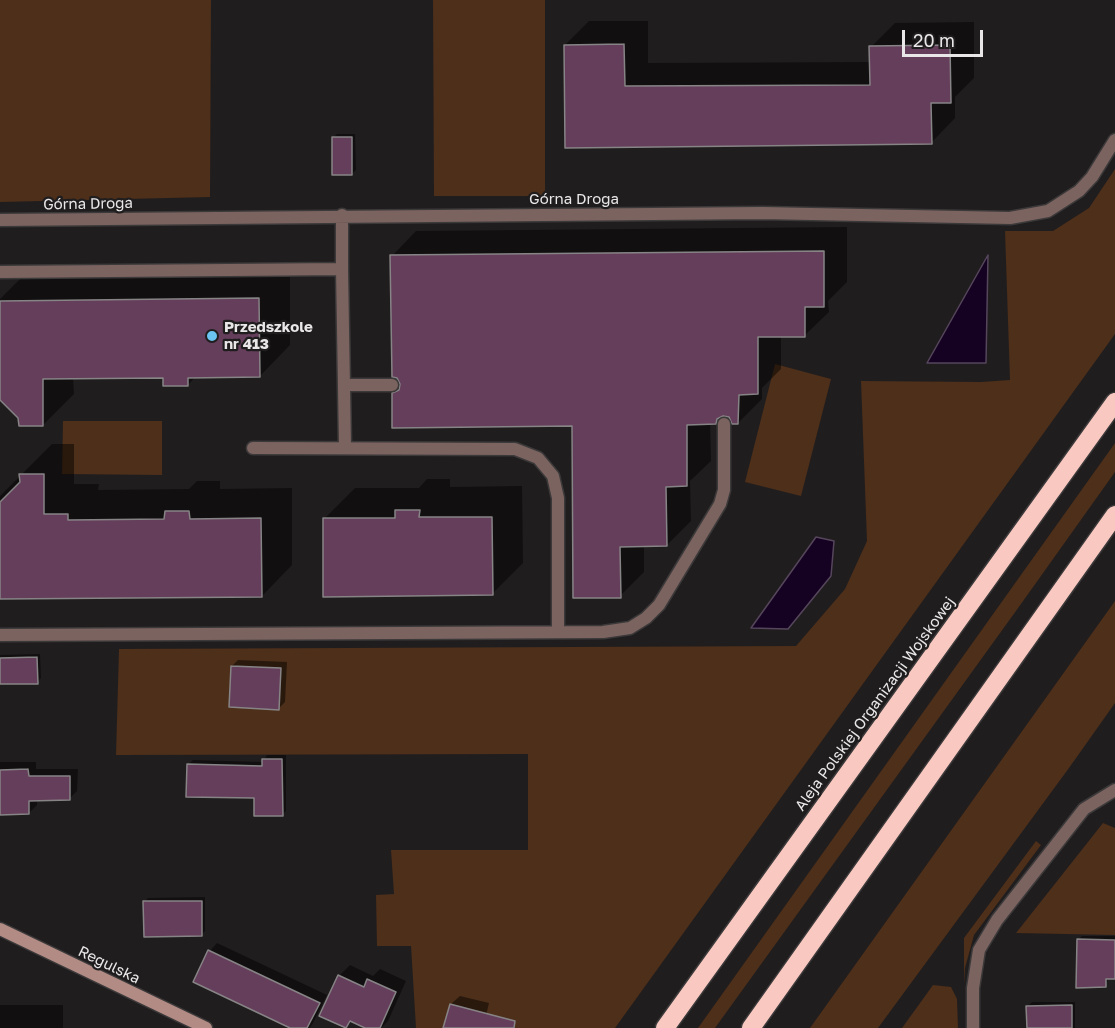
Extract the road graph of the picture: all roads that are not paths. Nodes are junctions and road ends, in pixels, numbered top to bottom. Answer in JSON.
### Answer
{"nodes":[{"id":1,"x":1115,"y":140,"type":"edge"},
{"id":2,"x":342,"y":215,"type":"junction"},
{"id":3,"x":0,"y":220,"type":"edge"},
{"id":4,"x":342,"y":269,"type":"junction"},
{"id":5,"x":0,"y":272,"type":"edge"},
{"id":6,"x":345,"y":385,"type":"junction"},
{"id":7,"x":392,"y":385,"type":"dead end"},
{"id":8,"x":1115,"y":402,"type":"edge"},
{"id":9,"x":724,"y":424,"type":"dead end"},
{"id":10,"x":345,"y":446,"type":"junction"},
{"id":11,"x":253,"y":448,"type":"dead end"},
{"id":12,"x":1115,"y":515,"type":"edge"},
{"id":13,"x":558,"y":632,"type":"junction"},
{"id":14,"x":0,"y":635,"type":"edge"},
{"id":15,"x":1115,"y":790,"type":"edge"},
{"id":16,"x":0,"y":929,"type":"edge"},
{"id":17,"x":206,"y":1028,"type":"edge"},
{"id":18,"x":665,"y":1028,"type":"edge"},
{"id":19,"x":751,"y":1028,"type":"edge"},
{"id":20,"x":973,"y":1028,"type":"edge"}],
"edges":[{"from":1,"to":2,"type":"street","name":"Górna Droga"},
{"from":2,"to":3,"type":"street","name":"Górna Droga"},
{"from":2,"to":4,"type":"street"},
{"from":4,"to":5,"type":"street"},
{"from":4,"to":6,"type":"street"},
{"from":6,"to":7,"type":"street"},
{"from":6,"to":10,"type":"street"},
{"from":8,"to":18,"type":"highway","name":"Aleja Polskiej Organizacji Wojskowej"},
{"from":9,"to":13,"type":"street"},
{"from":10,"to":11,"type":"street"},
{"from":10,"to":13,"type":"street"},
{"from":12,"to":19,"type":"highway"},
{"from":13,"to":14,"type":"street"},
{"from":15,"to":20,"type":"street"},
{"from":16,"to":17,"type":"street","name":"Regulska"}]}
